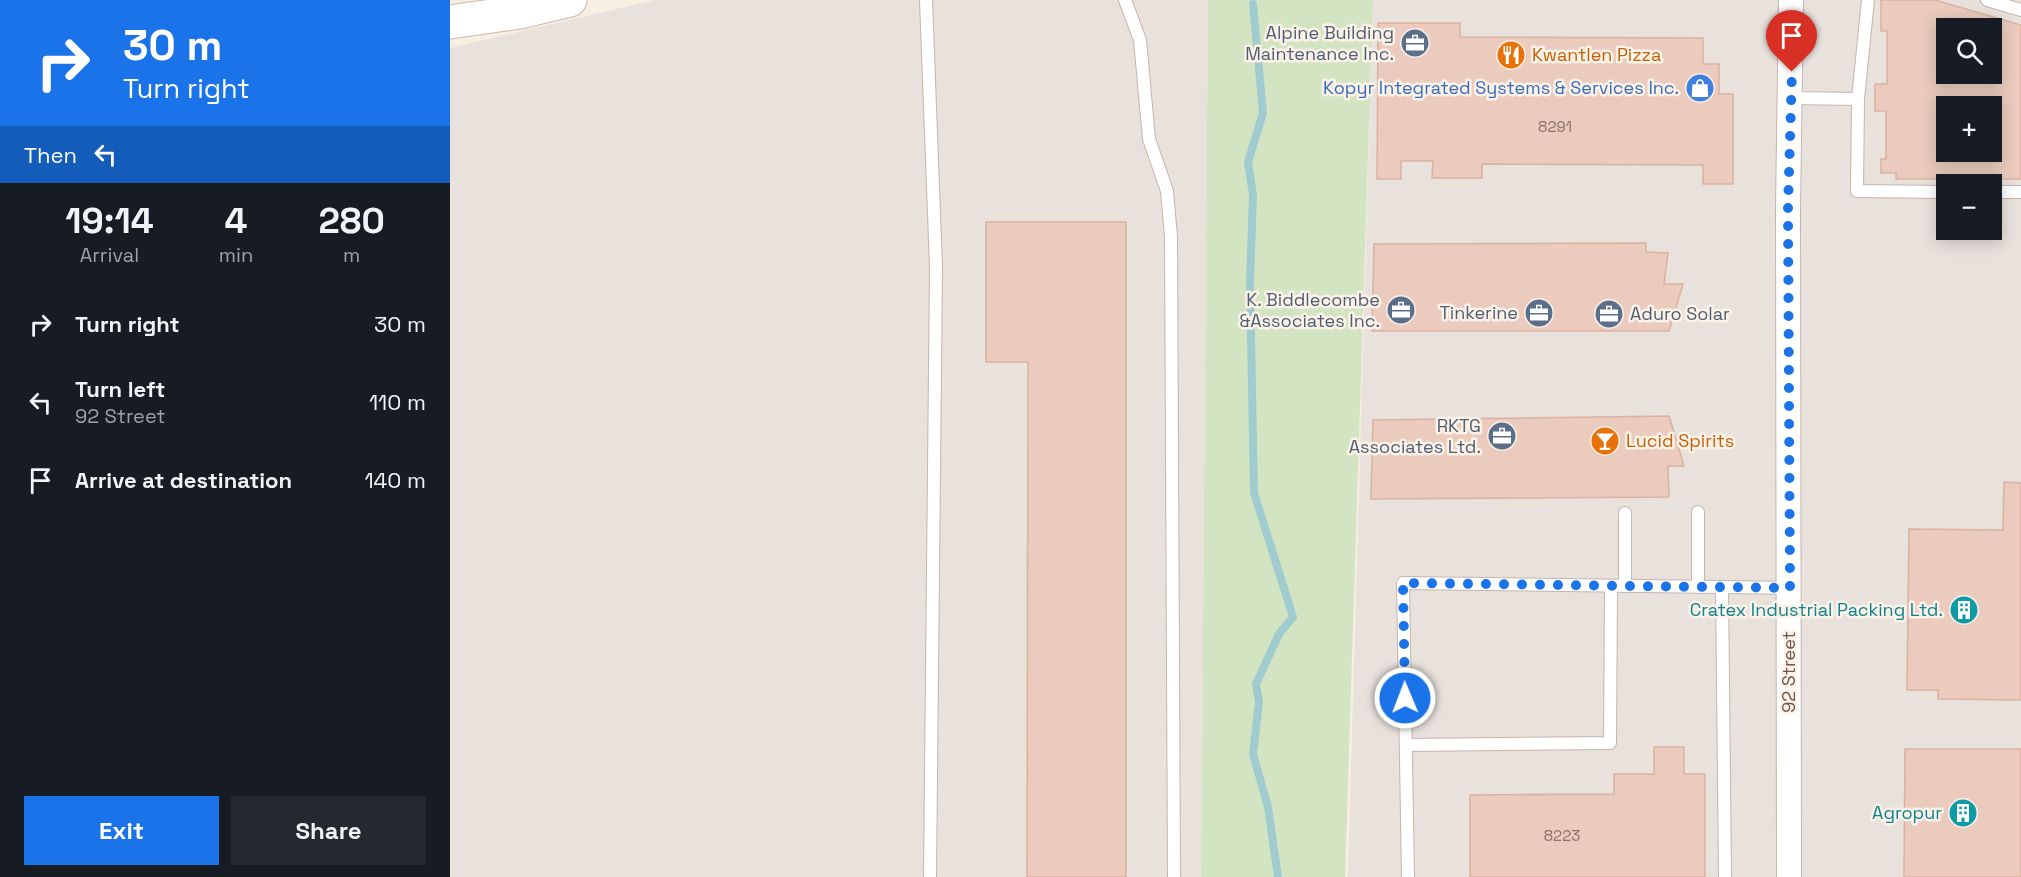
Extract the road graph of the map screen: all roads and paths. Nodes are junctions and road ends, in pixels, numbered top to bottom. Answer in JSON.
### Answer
{"nodes":[{"id":1,"x":570,"y":0,"type":"edge"},
{"id":2,"x":926,"y":0,"type":"edge"},
{"id":3,"x":1125,"y":0,"type":"edge"},
{"id":4,"x":1791,"y":0,"type":"edge"},
{"id":5,"x":1868,"y":0,"type":"edge"},
{"id":6,"x":1987,"y":0,"type":"edge"},
{"id":7,"x":2021,"y":10,"type":"edge"},
{"id":8,"x":450,"y":22,"type":"edge"},
{"id":9,"x":1791,"y":98,"type":"junction"},
{"id":10,"x":1858,"y":99,"type":"junction"},
{"id":11,"x":1936,"y":192,"type":"edge"},
{"id":12,"x":2002,"y":192,"type":"edge"},
{"id":13,"x":2021,"y":192,"type":"edge"},
{"id":14,"x":1698,"y":512,"type":"dead end"},
{"id":15,"x":1625,"y":513,"type":"dead end"},
{"id":16,"x":1611,"y":586,"type":"junction"},
{"id":17,"x":1625,"y":586,"type":"junction"},
{"id":18,"x":1698,"y":587,"type":"junction"},
{"id":19,"x":1722,"y":587,"type":"junction"},
{"id":20,"x":1790,"y":588,"type":"junction"},
{"id":21,"x":1406,"y":745,"type":"junction"},
{"id":22,"x":930,"y":877,"type":"edge"},
{"id":23,"x":1174,"y":877,"type":"edge"},
{"id":24,"x":1408,"y":877,"type":"edge"},
{"id":25,"x":1725,"y":877,"type":"edge"},
{"id":26,"x":1789,"y":877,"type":"edge"}],
"edges":[{"from":1,"to":8,"type":"main road"},
{"from":2,"to":22,"type":"lane"},
{"from":3,"to":23,"type":"lane"},
{"from":4,"to":9,"type":"street","name":"92 Street"},
{"from":5,"to":10,"type":"lane"},
{"from":6,"to":7,"type":"lane"},
{"from":9,"to":10,"type":"lane"},
{"from":9,"to":20,"type":"street","name":"92 Street"},
{"from":10,"to":11,"type":"lane"},
{"from":12,"to":13,"type":"lane"},
{"from":14,"to":18,"type":"lane"},
{"from":15,"to":17,"type":"lane"},
{"from":16,"to":17,"type":"lane"},
{"from":16,"to":21,"type":"lane"},
{"from":16,"to":21,"type":"lane"},
{"from":17,"to":18,"type":"lane"},
{"from":18,"to":19,"type":"lane"},
{"from":19,"to":20,"type":"lane"},
{"from":19,"to":25,"type":"lane"},
{"from":20,"to":26,"type":"street","name":"92 Street"},
{"from":21,"to":24,"type":"lane"}]}
